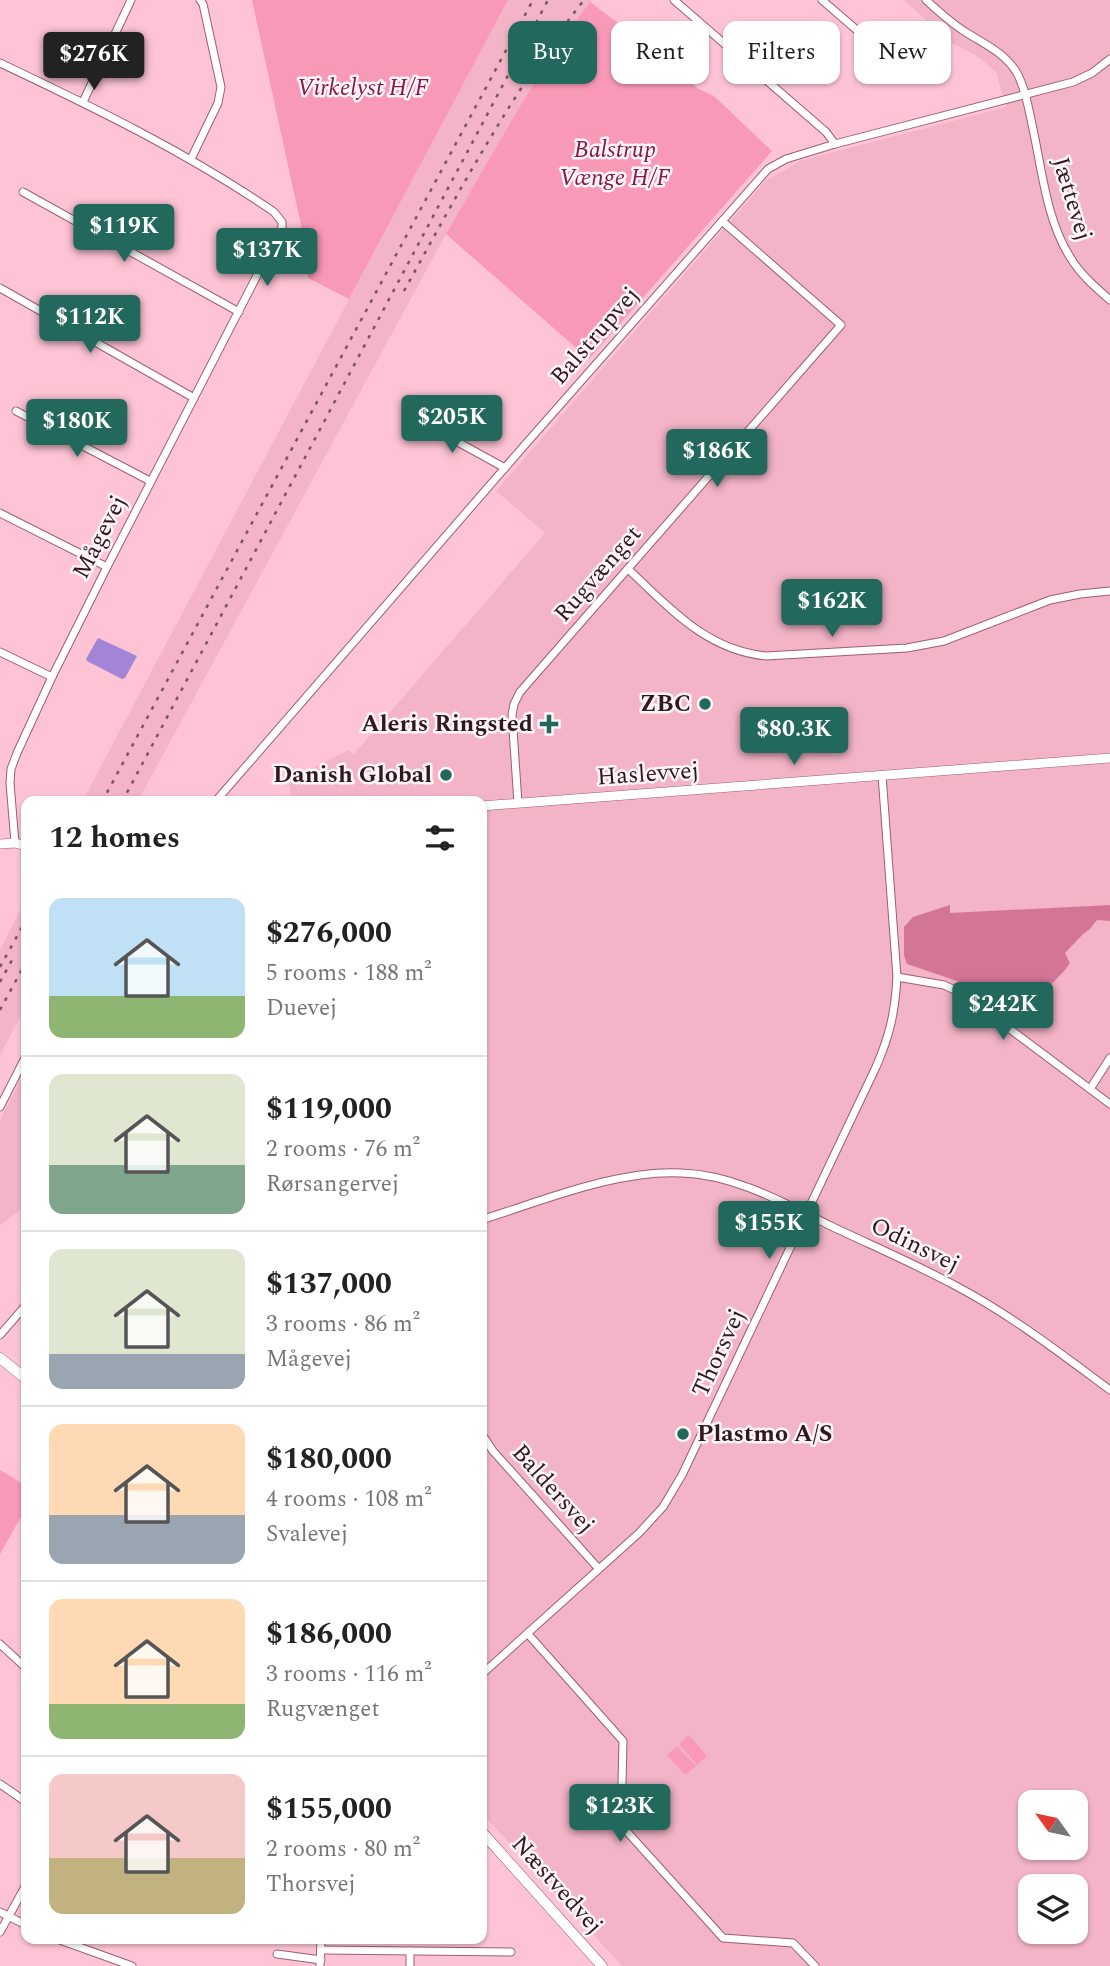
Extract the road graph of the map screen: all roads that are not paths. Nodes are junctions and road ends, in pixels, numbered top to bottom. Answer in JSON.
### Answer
{"nodes":[{"id":1,"x":131,"y":0,"type":"edge"},
{"id":2,"x":200,"y":0,"type":"edge"},
{"id":3,"x":674,"y":0,"type":"edge"},
{"id":4,"x":822,"y":0,"type":"edge"},
{"id":5,"x":926,"y":0,"type":"edge"},
{"id":6,"x":854,"y":28,"type":"edge"},
{"id":7,"x":1110,"y":59,"type":"edge"},
{"id":8,"x":0,"y":63,"type":"edge"},
{"id":9,"x":1025,"y":94,"type":"junction"},
{"id":10,"x":83,"y":102,"type":"junction"},
{"id":11,"x":835,"y":144,"type":"junction"},
{"id":12,"x":191,"y":159,"type":"junction"},
{"id":13,"x":23,"y":192,"type":"dead end"},
{"id":14,"x":722,"y":221,"type":"junction"},
{"id":15,"x":0,"y":288,"type":"edge"},
{"id":16,"x":1110,"y":300,"type":"edge"},
{"id":17,"x":239,"y":312,"type":"junction"},
{"id":18,"x":194,"y":398,"type":"junction"},
{"id":19,"x":16,"y":411,"type":"dead end"},
{"id":20,"x":414,"y":418,"type":"dead end"},
{"id":21,"x":505,"y":468,"type":"junction"},
{"id":22,"x":150,"y":481,"type":"junction"},
{"id":23,"x":0,"y":513,"type":"edge"},
{"id":24,"x":107,"y":567,"type":"junction"},
{"id":25,"x":628,"y":569,"type":"junction"},
{"id":26,"x":1110,"y":591,"type":"edge"},
{"id":27,"x":0,"y":652,"type":"edge"},
{"id":28,"x":52,"y":677,"type":"junction"},
{"id":29,"x":1110,"y":758,"type":"edge"},
{"id":30,"x":882,"y":775,"type":"junction"},
{"id":31,"x":220,"y":796,"type":"edge"},
{"id":32,"x":519,"y":803,"type":"junction"},
{"id":33,"x":487,"y":806,"type":"edge"},
{"id":34,"x":15,"y":843,"type":"junction"},
{"id":35,"x":0,"y":844,"type":"edge"},
{"id":36,"x":21,"y":845,"type":"edge"},
{"id":37,"x":897,"y":977,"type":"junction"},
{"id":38,"x":1110,"y":1058,"type":"edge"},
{"id":39,"x":21,"y":1066,"type":"edge"},
{"id":40,"x":1090,"y":1089,"type":"junction"},
{"id":41,"x":1110,"y":1104,"type":"edge"},
{"id":42,"x":0,"y":1107,"type":"edge"},
{"id":43,"x":807,"y":1214,"type":"junction"},
{"id":44,"x":487,"y":1218,"type":"edge"},
{"id":45,"x":21,"y":1311,"type":"edge"},
{"id":46,"x":0,"y":1335,"type":"edge"},
{"id":47,"x":0,"y":1358,"type":"edge"},
{"id":48,"x":21,"y":1376,"type":"edge"},
{"id":49,"x":1110,"y":1390,"type":"edge"},
{"id":50,"x":487,"y":1442,"type":"edge"},
{"id":51,"x":598,"y":1569,"type":"junction"},
{"id":52,"x":528,"y":1633,"type":"junction"},
{"id":53,"x":0,"y":1644,"type":"edge"},
{"id":54,"x":21,"y":1663,"type":"edge"},
{"id":55,"x":487,"y":1670,"type":"edge"},
{"id":56,"x":0,"y":1784,"type":"edge"},
{"id":57,"x":21,"y":1799,"type":"edge"},
{"id":58,"x":487,"y":1839,"type":"edge"},
{"id":59,"x":21,"y":1894,"type":"edge"},
{"id":60,"x":0,"y":1912,"type":"edge"},
{"id":61,"x":8,"y":1917,"type":"junction"},
{"id":62,"x":21,"y":1923,"type":"edge"},
{"id":63,"x":0,"y":1932,"type":"edge"},
{"id":64,"x":71,"y":1944,"type":"edge"},
{"id":65,"x":321,"y":1944,"type":"edge"},
{"id":66,"x":321,"y":1950,"type":"junction"},
{"id":67,"x":410,"y":1951,"type":"junction"},
{"id":68,"x":511,"y":1952,"type":"dead end"},
{"id":69,"x":276,"y":1954,"type":"dead end"},
{"id":70,"x":321,"y":1963,"type":"edge"},
{"id":71,"x":132,"y":1966,"type":"edge"},
{"id":72,"x":410,"y":1966,"type":"edge"},
{"id":73,"x":602,"y":1966,"type":"edge"},
{"id":74,"x":815,"y":1966,"type":"edge"}],
"edges":[{"from":1,"to":10,"type":"street"},
{"from":2,"to":12,"type":"street"},
{"from":3,"to":11,"type":"street"},
{"from":4,"to":6,"type":"street"},
{"from":5,"to":9,"type":"street","name":"Jættevej"},
{"from":7,"to":9,"type":"street","name":"Balstrupvej"},
{"from":8,"to":10,"type":"street"},
{"from":9,"to":11,"type":"street","name":"Balstrupvej"},
{"from":9,"to":16,"type":"street","name":"Jættevej"},
{"from":10,"to":12,"type":"street"},
{"from":11,"to":14,"type":"street","name":"Balstrupvej"},
{"from":12,"to":17,"type":"street","name":"Mågevej"},
{"from":13,"to":17,"type":"street"},
{"from":14,"to":21,"type":"street","name":"Balstrupvej"},
{"from":14,"to":25,"type":"street","name":"Rugvænget"},
{"from":15,"to":18,"type":"street"},
{"from":17,"to":18,"type":"street","name":"Mågevej"},
{"from":18,"to":22,"type":"street","name":"Mågevej"},
{"from":19,"to":22,"type":"street"},
{"from":20,"to":21,"type":"street"},
{"from":21,"to":31,"type":"street","name":"Balstrupvej"},
{"from":22,"to":24,"type":"street","name":"Mågevej"},
{"from":23,"to":24,"type":"street"},
{"from":24,"to":28,"type":"street","name":"Mågevej"},
{"from":25,"to":26,"type":"street"},
{"from":25,"to":32,"type":"street","name":"Rugvænget"},
{"from":27,"to":28,"type":"street"},
{"from":28,"to":34,"type":"street","name":"Mågevej"},
{"from":29,"to":30,"type":"street","name":"Haslevvej"},
{"from":30,"to":32,"type":"street","name":"Haslevvej"},
{"from":30,"to":37,"type":"street","name":"Thorsvej"},
{"from":32,"to":33,"type":"street","name":"Haslevvej"},
{"from":34,"to":35,"type":"street"},
{"from":34,"to":36,"type":"street"},
{"from":37,"to":40,"type":"street"},
{"from":37,"to":43,"type":"street","name":"Thorsvej"},
{"from":38,"to":40,"type":"street"},
{"from":39,"to":42,"type":"street"},
{"from":40,"to":41,"type":"street"},
{"from":43,"to":44,"type":"street","name":"Odinsvej"},
{"from":43,"to":49,"type":"street","name":"Odinsvej"},
{"from":43,"to":51,"type":"street","name":"Thorsvej"},
{"from":45,"to":46,"type":"street"},
{"from":47,"to":48,"type":"main road"},
{"from":50,"to":51,"type":"street","name":"Baldersvej"},
{"from":51,"to":52,"type":"street","name":"Thorsvej"},
{"from":52,"to":55,"type":"street","name":"Thorsvej"},
{"from":52,"to":74,"type":"street"},
{"from":53,"to":54,"type":"street"},
{"from":56,"to":57,"type":"street"},
{"from":58,"to":73,"type":"main road","name":"Næstvedvej"},
{"from":59,"to":61,"type":"street"},
{"from":60,"to":61,"type":"street"},
{"from":61,"to":62,"type":"street"},
{"from":61,"to":63,"type":"street"},
{"from":64,"to":71,"type":"street"},
{"from":65,"to":66,"type":"street"},
{"from":66,"to":67,"type":"street"},
{"from":66,"to":70,"type":"street"},
{"from":67,"to":68,"type":"street"},
{"from":67,"to":72,"type":"street"},
{"from":69,"to":70,"type":"street"}]}
